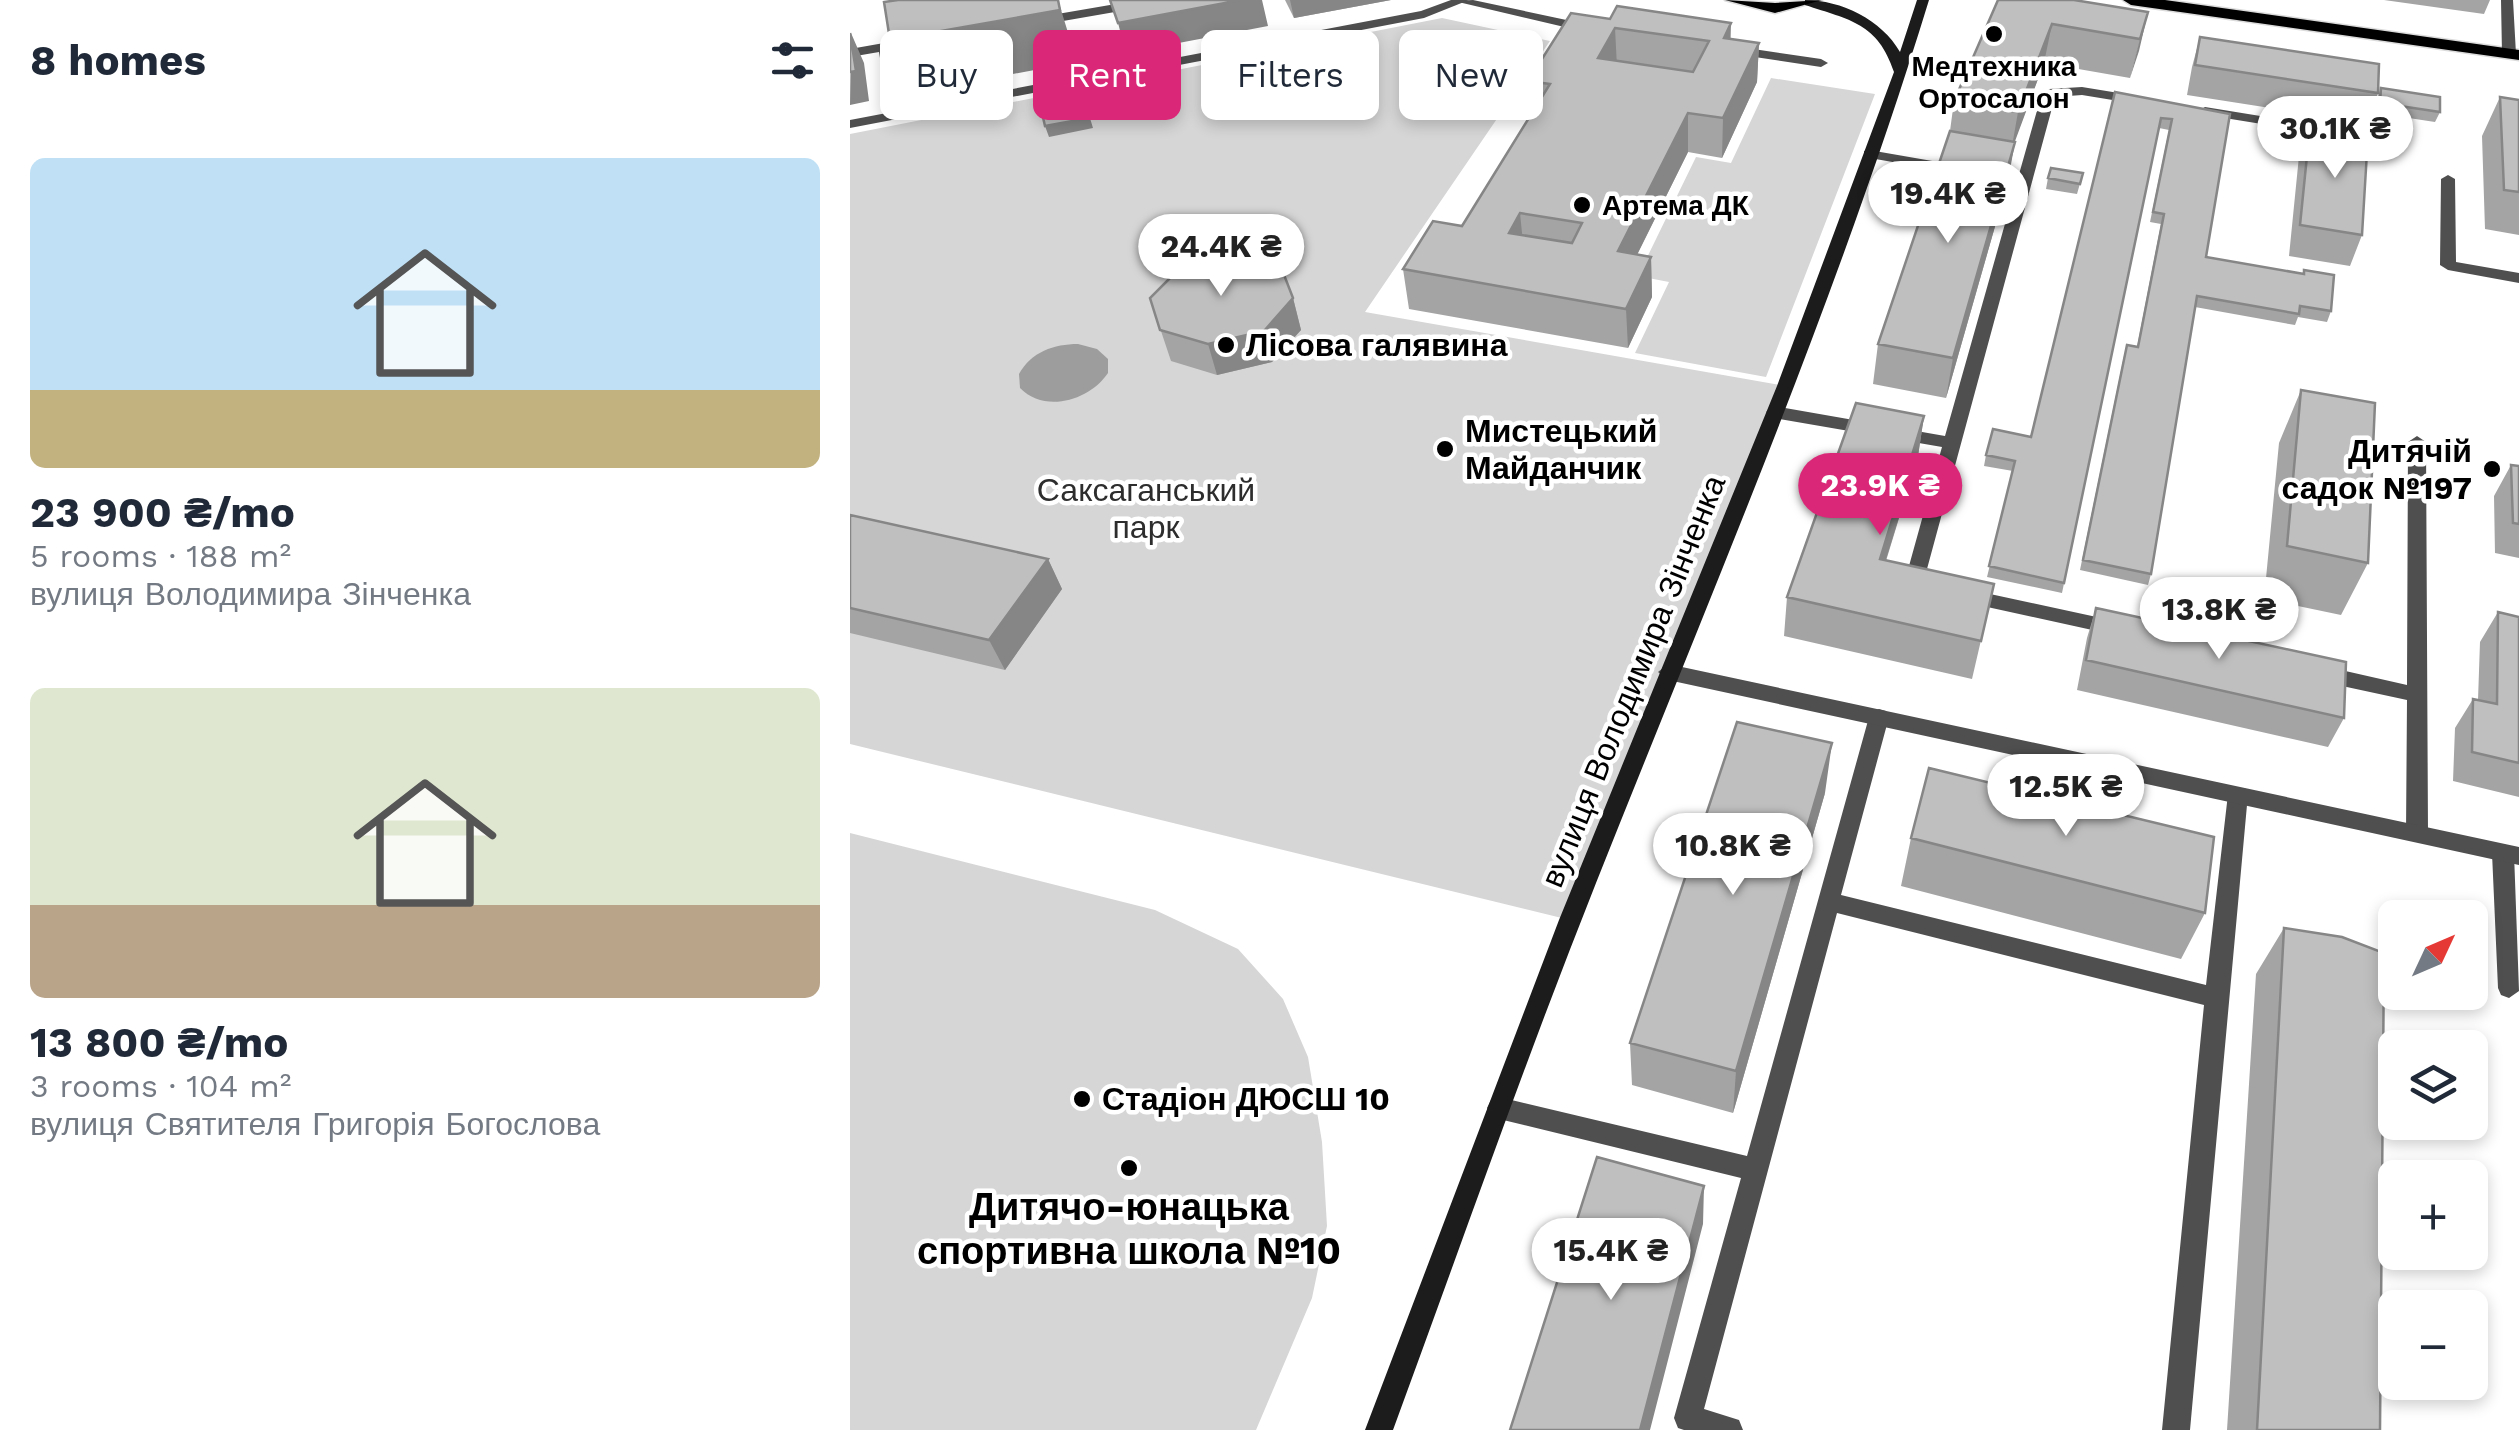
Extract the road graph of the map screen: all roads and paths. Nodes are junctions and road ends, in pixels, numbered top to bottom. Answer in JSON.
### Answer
{"nodes":[{"id":1,"x":1161,"y":0,"type":"edge"},
{"id":2,"x":1732,"y":0,"type":"edge"},
{"id":3,"x":1923,"y":0,"type":"edge"},
{"id":4,"x":2131,"y":0,"type":"edge"},
{"id":5,"x":2507,"y":0,"type":"edge"},
{"id":6,"x":1462,"y":1,"type":"edge"},
{"id":7,"x":1812,"y":1,"type":"edge"},
{"id":8,"x":1032,"y":22,"type":"edge"},
{"id":9,"x":1598,"y":30,"type":"edge"},
{"id":10,"x":1710,"y":46,"type":"edge"},
{"id":11,"x":880,"y":48,"type":"edge"},
{"id":12,"x":850,"y":53,"type":"edge"},
{"id":13,"x":2514,"y":54,"type":"edge"},
{"id":14,"x":1821,"y":63,"type":"dead end"},
{"id":15,"x":1901,"y":72,"type":"junction"},
{"id":16,"x":1013,"y":92,"type":"edge"},
{"id":17,"x":2146,"y":101,"type":"edge"},
{"id":18,"x":2180,"y":107,"type":"edge"},
{"id":19,"x":880,"y":118,"type":"edge"},
{"id":20,"x":850,"y":124,"type":"edge"},
{"id":21,"x":2344,"y":133,"type":"edge"},
{"id":22,"x":1869,"y":154,"type":"junction"},
{"id":23,"x":1986,"y":174,"type":"edge"},
{"id":24,"x":2448,"y":179,"type":"dead end"},
{"id":25,"x":2519,"y":278,"type":"edge"},
{"id":26,"x":1774,"y":412,"type":"junction"},
{"id":27,"x":2416,"y":442,"type":"dead end"},
{"id":28,"x":1952,"y":443,"type":"junction"},
{"id":29,"x":1932,"y":588,"type":"edge"},
{"id":30,"x":1952,"y":592,"type":"edge"},
{"id":31,"x":2126,"y":631,"type":"edge"},
{"id":32,"x":2299,"y":669,"type":"edge"},
{"id":33,"x":1668,"y":672,"type":"junction"},
{"id":34,"x":2415,"y":694,"type":"junction"},
{"id":35,"x":1878,"y":717,"type":"junction"},
{"id":36,"x":2238,"y":794,"type":"junction"},
{"id":37,"x":2418,"y":833,"type":"junction"},
{"id":38,"x":2511,"y":854,"type":"edge"},
{"id":39,"x":1827,"y":902,"type":"junction"},
{"id":40,"x":2509,"y":988,"type":"dead end"},
{"id":41,"x":2216,"y":998,"type":"junction"},
{"id":42,"x":1499,"y":1108,"type":"junction"},
{"id":43,"x":1754,"y":1169,"type":"junction"},
{"id":44,"x":1379,"y":1430,"type":"edge"},
{"id":45,"x":1729,"y":1430,"type":"edge"},
{"id":46,"x":2176,"y":1430,"type":"edge"}],
"edges":[{"from":1,"to":8,"type":"street"},
{"from":2,"to":7,"type":"main road"},
{"from":3,"to":15,"type":"main road","name":"вулиця Володимира Зінченка"},
{"from":4,"to":13,"type":"main road"},
{"from":5,"to":13,"type":"street"},
{"from":6,"to":9,"type":"street"},
{"from":6,"to":16,"type":"street"},
{"from":7,"to":15,"type":"main road"},
{"from":10,"to":14,"type":"street"},
{"from":11,"to":12,"type":"street"},
{"from":15,"to":22,"type":"main road","name":"вулиця Володимира Зінченка"},
{"from":17,"to":28,"type":"street"},
{"from":18,"to":21,"type":"street"},
{"from":19,"to":20,"type":"street"},
{"from":22,"to":23,"type":"street"},
{"from":22,"to":26,"type":"main road","name":"вулиця Володимира Зінченка"},
{"from":24,"to":25,"type":"street"},
{"from":26,"to":28,"type":"street"},
{"from":26,"to":33,"type":"main road","name":"вулиця Володимира Зінченка"},
{"from":27,"to":34,"type":"street"},
{"from":28,"to":29,"type":"street"},
{"from":30,"to":31,"type":"street"},
{"from":32,"to":34,"type":"street"},
{"from":33,"to":35,"type":"street"},
{"from":33,"to":42,"type":"main road","name":"вулиця Володимира Зінченка"},
{"from":34,"to":37,"type":"street"},
{"from":35,"to":36,"type":"street"},
{"from":35,"to":39,"type":"street"},
{"from":36,"to":37,"type":"street"},
{"from":36,"to":41,"type":"street"},
{"from":37,"to":38,"type":"street"},
{"from":38,"to":40,"type":"street"},
{"from":39,"to":41,"type":"street"},
{"from":39,"to":43,"type":"street"},
{"from":41,"to":46,"type":"street"},
{"from":42,"to":43,"type":"street"},
{"from":42,"to":44,"type":"main road","name":"вулиця Володимира Зінченка"},
{"from":43,"to":45,"type":"street"}]}
